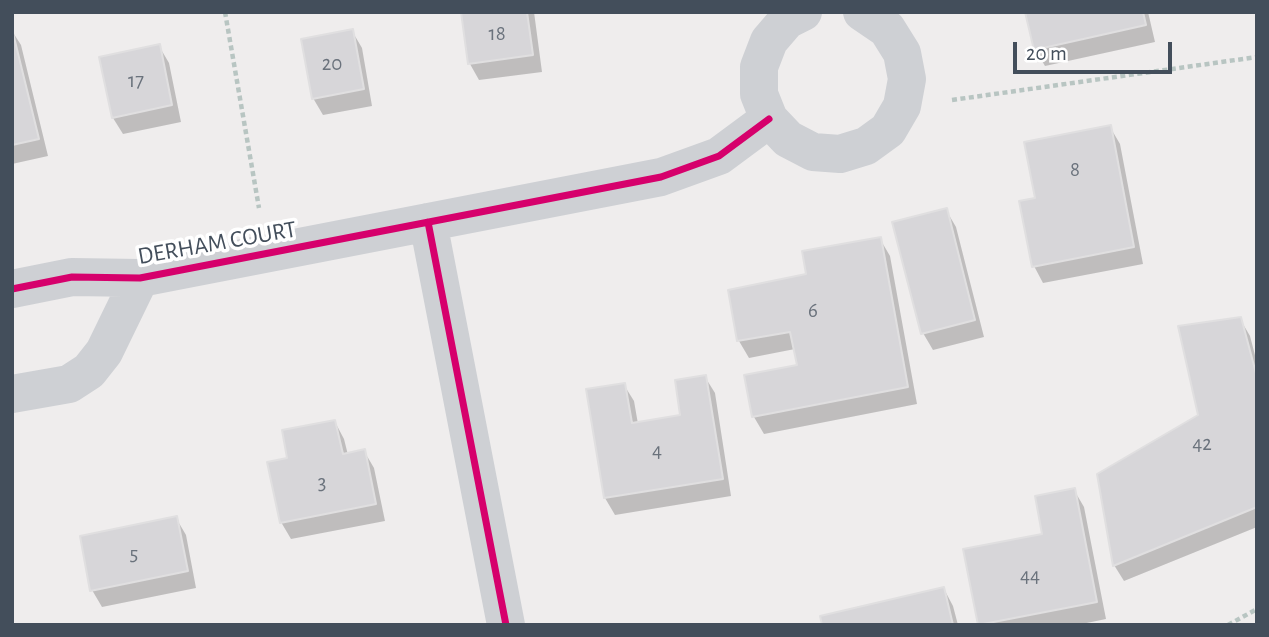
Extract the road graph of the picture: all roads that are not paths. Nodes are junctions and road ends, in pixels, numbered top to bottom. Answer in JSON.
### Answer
{"nodes":[{"id":1,"x":803,"y":12,"type":"edge"},
{"id":2,"x":862,"y":12,"type":"edge"},
{"id":3,"x":769,"y":119,"type":"junction"},
{"id":4,"x":428,"y":222,"type":"junction"},
{"id":5,"x":140,"y":278,"type":"junction"},
{"id":6,"x":12,"y":289,"type":"edge"},
{"id":7,"x":12,"y":394,"type":"edge"},
{"id":8,"x":506,"y":625,"type":"edge"}],
"edges":[{"from":1,"to":3,"type":"street"},
{"from":2,"to":3,"type":"street"},
{"from":3,"to":4,"type":"street","name":"DERHAM COURT"},
{"from":4,"to":5,"type":"street","name":"DERHAM COURT"},
{"from":4,"to":8,"type":"street"},
{"from":5,"to":6,"type":"street","name":"DERHAM COURT"},
{"from":5,"to":7,"type":"street","name":"DERHAM COURT"}]}
